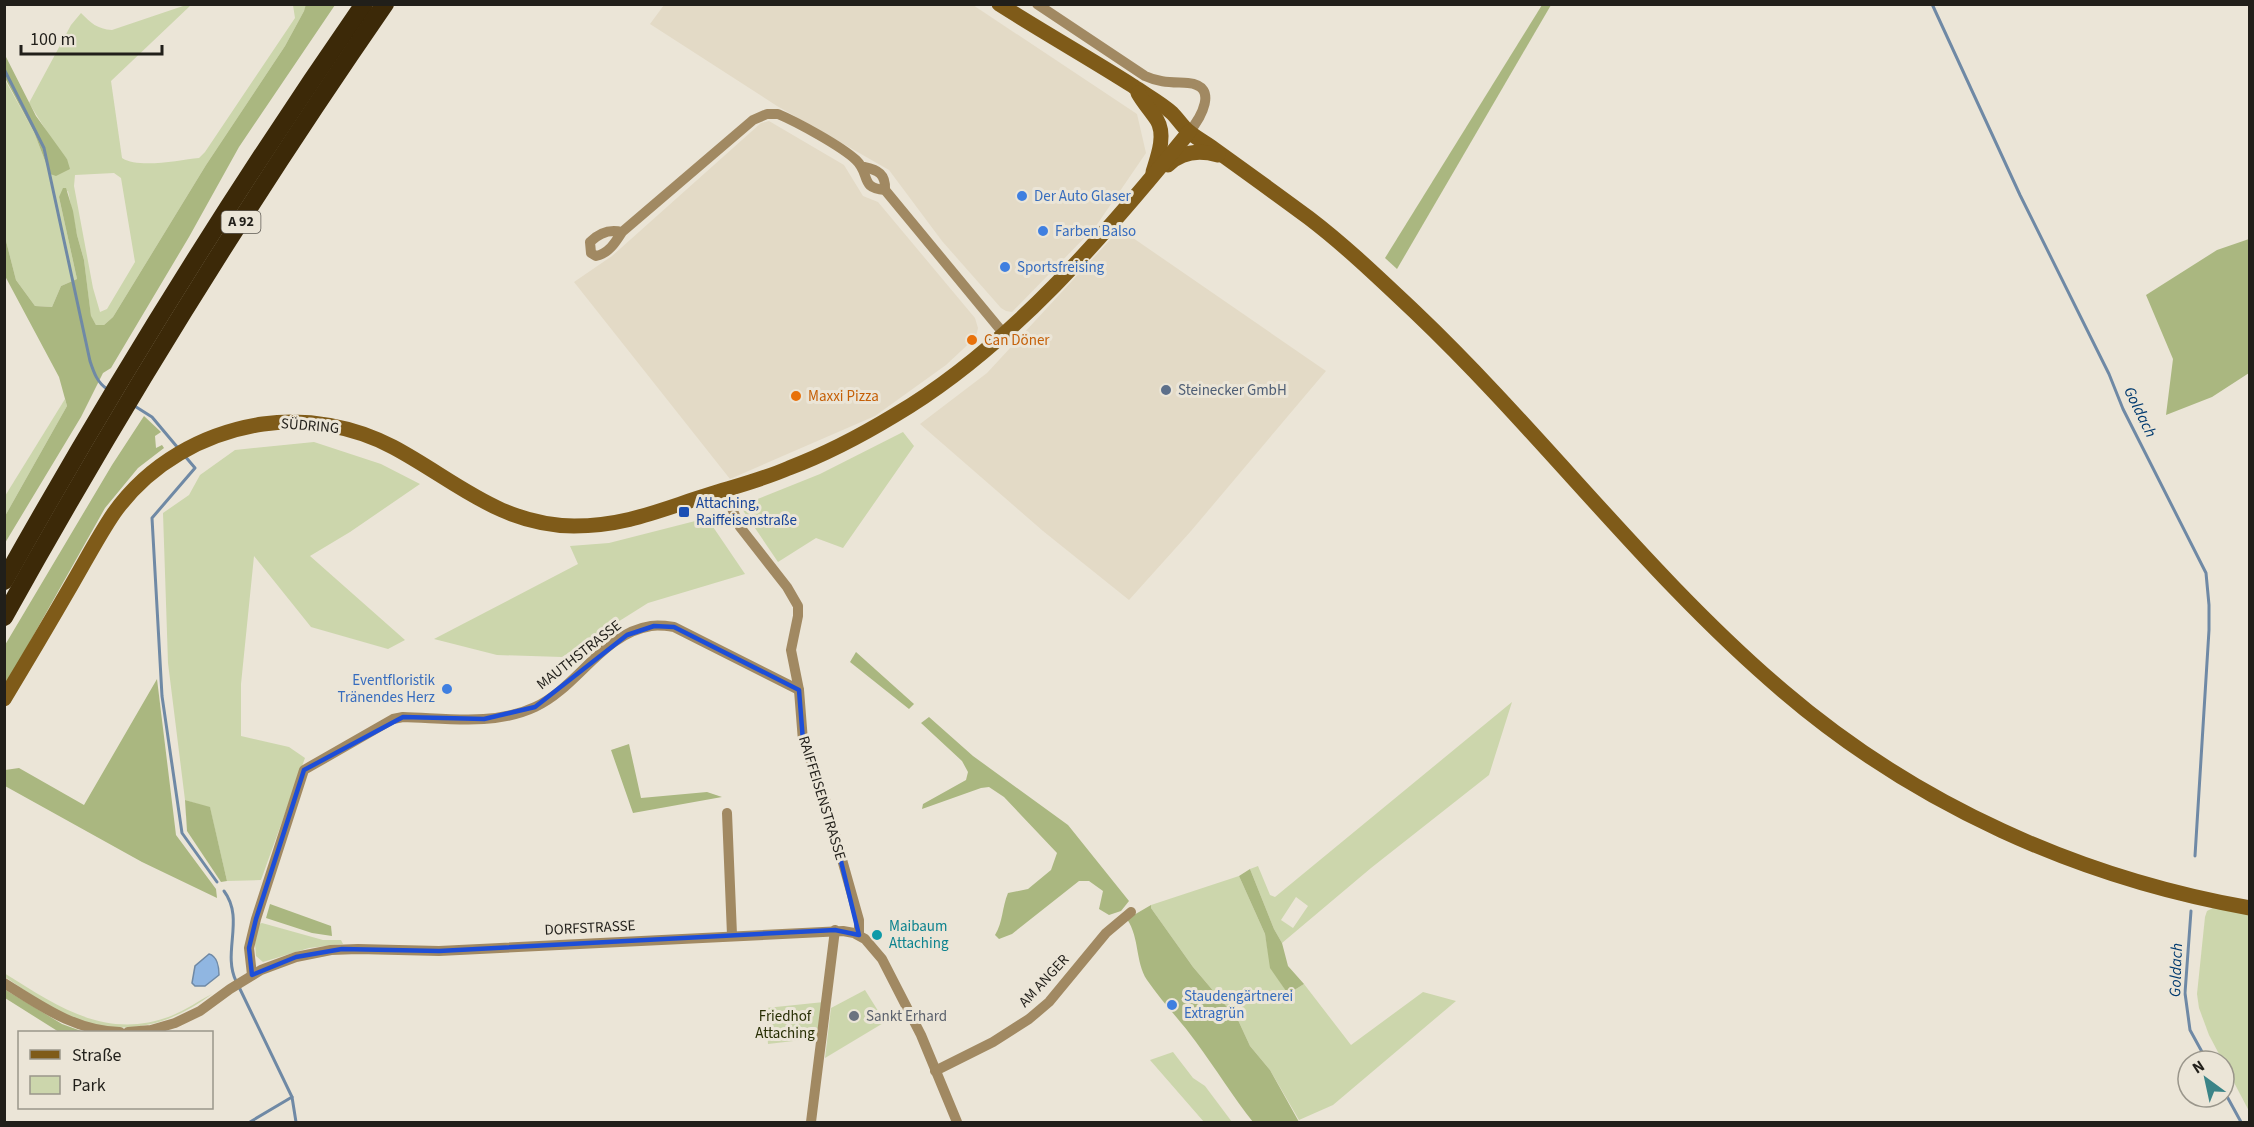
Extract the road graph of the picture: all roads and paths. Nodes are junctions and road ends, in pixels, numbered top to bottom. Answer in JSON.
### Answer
{"nodes":[{"id":1,"x":350,"y":4,"type":"edge"},
{"id":2,"x":364,"y":4,"type":"edge"},
{"id":3,"x":385,"y":4,"type":"edge"},
{"id":4,"x":999,"y":4,"type":"edge"},
{"id":5,"x":1037,"y":4,"type":"edge"},
{"id":6,"x":338,"y":42,"type":"junction"},
{"id":7,"x":1134,"y":87,"type":"junction"},
{"id":8,"x":1188,"y":132,"type":"junction"},
{"id":9,"x":1236,"y":164,"type":"junction"},
{"id":10,"x":864,"y":167,"type":"junction"},
{"id":11,"x":1151,"y":178,"type":"junction"},
{"id":12,"x":885,"y":190,"type":"junction"},
{"id":13,"x":622,"y":232,"type":"dead end"},
{"id":14,"x":1004,"y":334,"type":"junction"},
{"id":15,"x":121,"y":399,"type":"junction"},
{"id":16,"x":724,"y":490,"type":"junction"},
{"id":17,"x":4,"y":580,"type":"edge"},
{"id":18,"x":4,"y":617,"type":"edge"},
{"id":19,"x":799,"y":690,"type":"junction"},
{"id":20,"x":4,"y":699,"type":"edge"},
{"id":21,"x":727,"y":813,"type":"dead end"},
{"id":22,"x":2250,"y":908,"type":"edge"},
{"id":23,"x":1131,"y":912,"type":"dead end"},
{"id":24,"x":835,"y":930,"type":"junction"},
{"id":25,"x":859,"y":934,"type":"junction"},
{"id":26,"x":732,"y":936,"type":"junction"},
{"id":27,"x":252,"y":975,"type":"junction"},
{"id":28,"x":4,"y":983,"type":"edge"},
{"id":29,"x":101,"y":1031,"type":"edge"},
{"id":30,"x":135,"y":1031,"type":"edge"},
{"id":31,"x":935,"y":1071,"type":"junction"},
{"id":32,"x":811,"y":1122,"type":"edge"},
{"id":33,"x":957,"y":1122,"type":"edge"}],
"edges":[{"from":1,"to":6,"type":"highway"},
{"from":2,"to":6,"type":"highway","number":"A 92"},
{"from":3,"to":15,"type":"highway","number":"A 92"},
{"from":4,"to":7,"type":"main road"},
{"from":5,"to":8,"type":"street"},
{"from":6,"to":15,"type":"highway","number":"A 92"},
{"from":7,"to":8,"type":"main road"},
{"from":7,"to":11,"type":"main road"},
{"from":8,"to":9,"type":"main road"},
{"from":8,"to":11,"type":"main road"},
{"from":9,"to":11,"type":"main road"},
{"from":9,"to":22,"type":"main road"},
{"from":10,"to":12,"type":"street"},
{"from":10,"to":12,"type":"street"},
{"from":10,"to":13,"type":"street"},
{"from":11,"to":14,"type":"main road"},
{"from":12,"to":14,"type":"street"},
{"from":14,"to":16,"type":"main road"},
{"from":15,"to":17,"type":"highway","number":"A 92"},
{"from":15,"to":18,"type":"highway","number":"A 92"},
{"from":16,"to":19,"type":"street","name":"RAIFFEISENSTRASSE"},
{"from":16,"to":20,"type":"main road","name":"SÜDRING"},
{"from":19,"to":25,"type":"street","name":"RAIFFEISENSTRASSE"},
{"from":19,"to":27,"type":"street","name":"MAUTHSTRASSE"},
{"from":21,"to":26,"type":"street"},
{"from":23,"to":31,"type":"street","name":"AM ANGER"},
{"from":24,"to":25,"type":"street","name":"DORFSTRASSE"},
{"from":24,"to":26,"type":"street","name":"DORFSTRASSE"},
{"from":24,"to":32,"type":"street"},
{"from":25,"to":31,"type":"street"},
{"from":26,"to":27,"type":"street","name":"DORFSTRASSE"},
{"from":27,"to":30,"type":"street","name":"DORFSTRASSE"},
{"from":28,"to":29,"type":"street"},
{"from":31,"to":33,"type":"street"}]}
